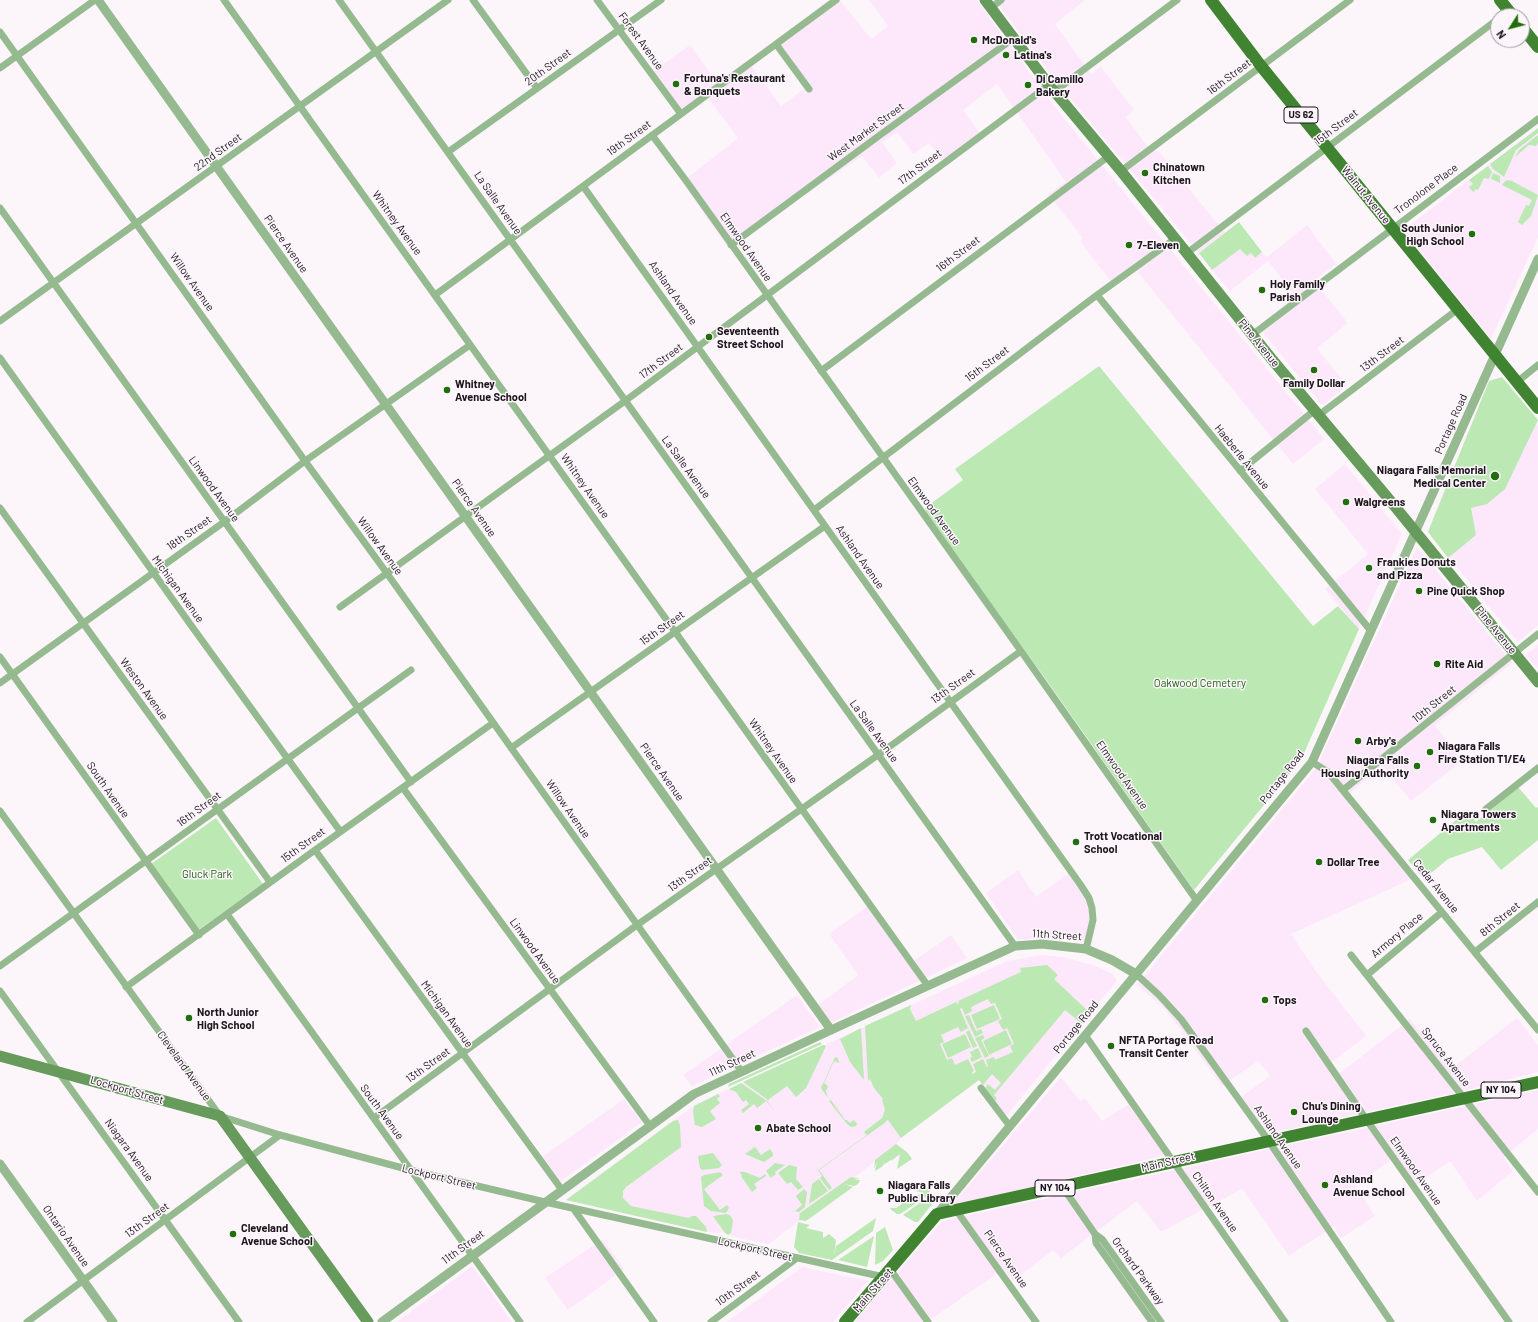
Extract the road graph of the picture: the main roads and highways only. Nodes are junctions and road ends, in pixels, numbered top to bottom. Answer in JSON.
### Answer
{"nodes":[{"id":1,"x":1211,"y":0,"type":"edge"},
{"id":2,"x":988,"y":4,"type":"edge"},
{"id":3,"x":1530,"y":37,"type":"edge"},
{"id":4,"x":1538,"y":47,"type":"edge"},
{"id":5,"x":1538,"y":408,"type":"edge"},
{"id":6,"x":1538,"y":682,"type":"edge"},
{"id":7,"x":0,"y":1056,"type":"edge"},
{"id":8,"x":1538,"y":1082,"type":"edge"},
{"id":9,"x":220,"y":1116,"type":"joint"},
{"id":10,"x":368,"y":1322,"type":"edge"},
{"id":11,"x":845,"y":1322,"type":"edge"}],
"edges":[{"from":1,"to":5,"type":"main road","name":"Walnut Avenue","number":"US 62"},
{"from":2,"to":6,"type":"main road","name":"Pine Avenue"},
{"from":3,"to":4,"type":"main road"},
{"from":7,"to":9,"type":"main road","name":"Lockport Street"},
{"from":8,"to":11,"type":"main road","name":"Main Street","number":"NY 104"},
{"from":9,"to":10,"type":"main road","name":"Cleveland Avenue"}]}
